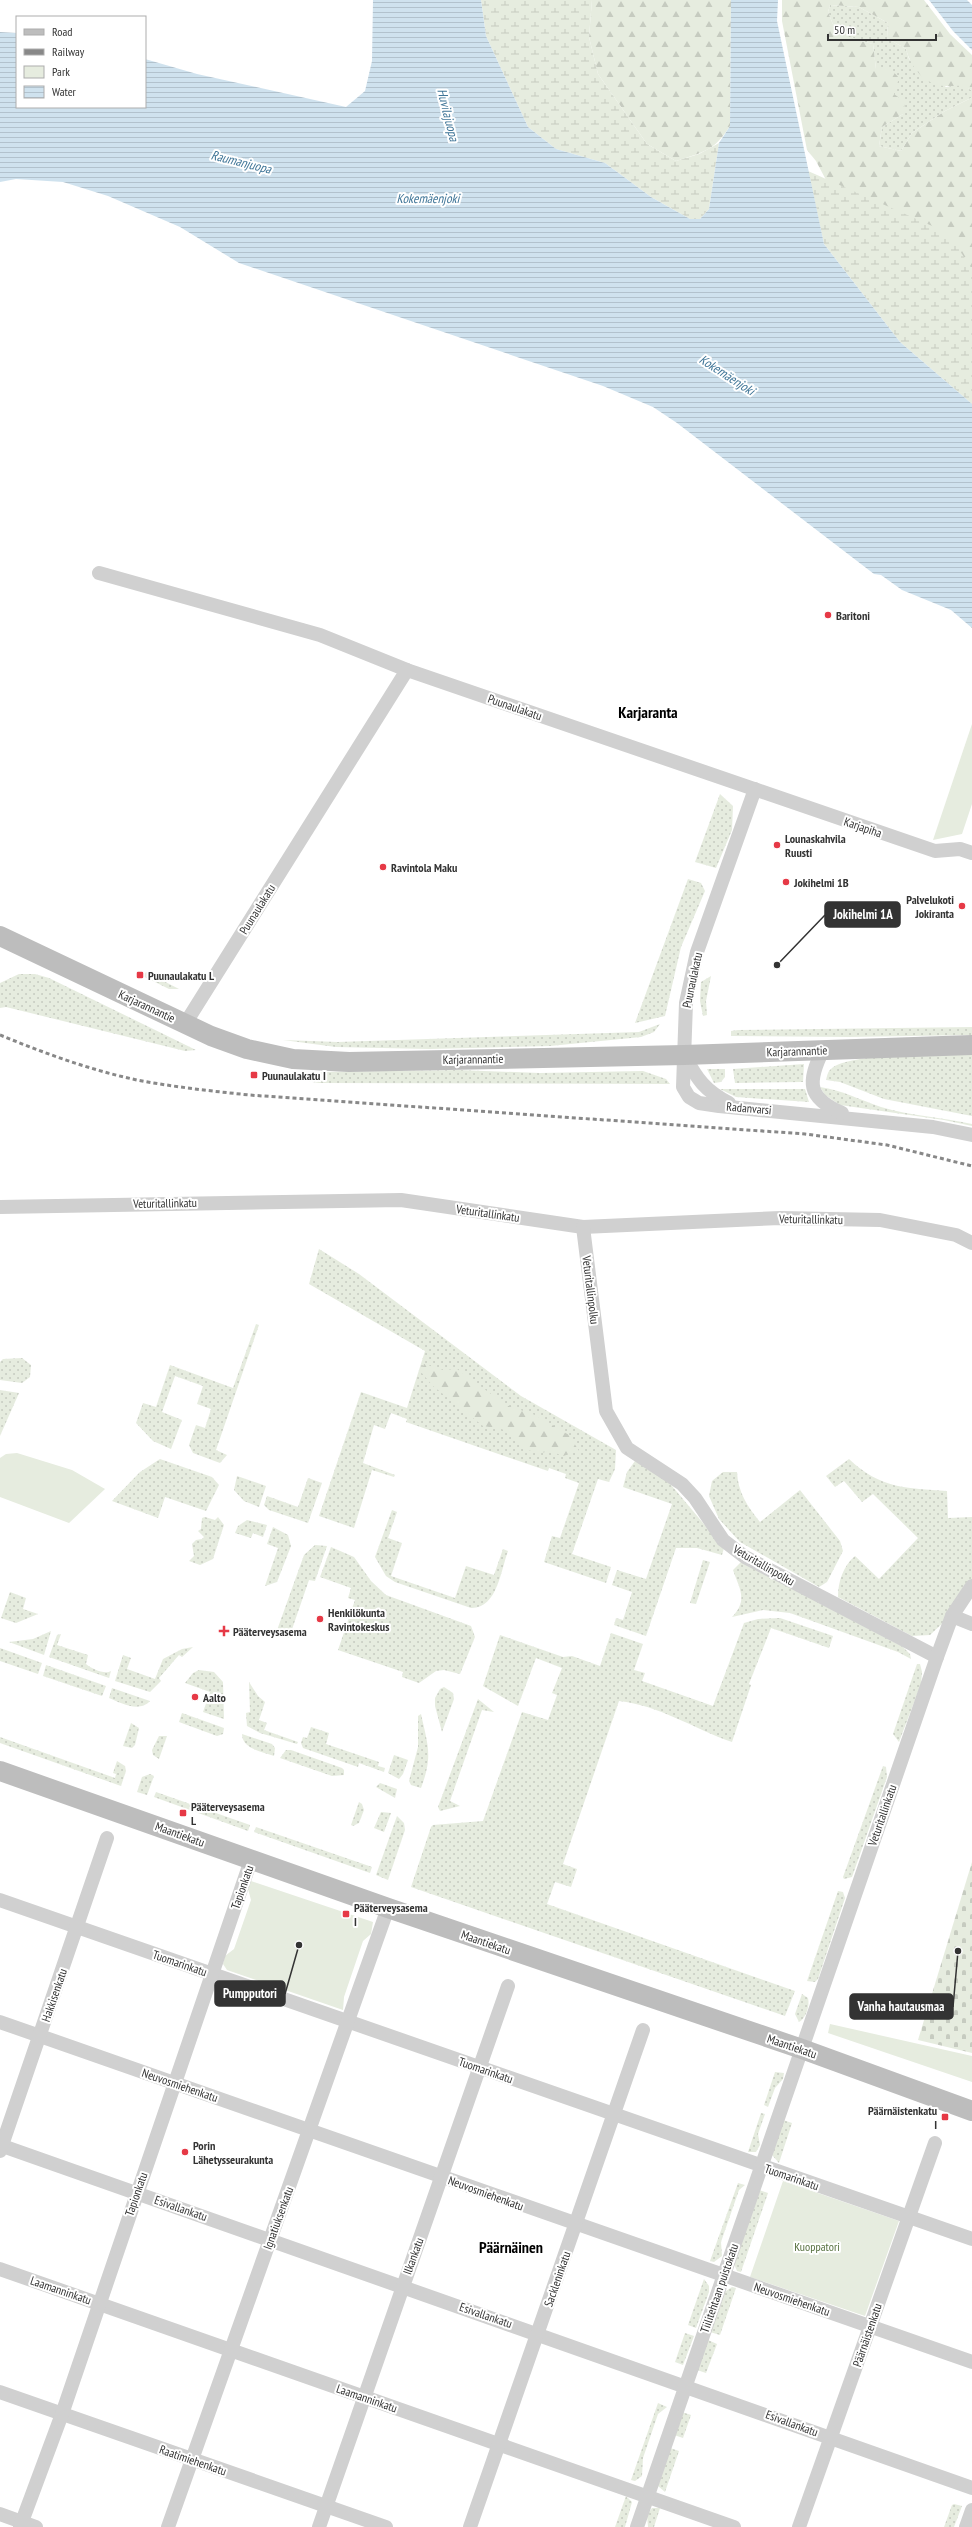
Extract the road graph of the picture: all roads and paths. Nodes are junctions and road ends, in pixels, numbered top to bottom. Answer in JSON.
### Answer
{"nodes":[{"id":1,"x":99,"y":573,"type":"dead end"},
{"id":2,"x":407,"y":670,"type":"junction"},
{"id":3,"x":756,"y":790,"type":"junction"},
{"id":4,"x":972,"y":853,"type":"edge"},
{"id":5,"x":0,"y":936,"type":"edge"},
{"id":6,"x":185,"y":1024,"type":"junction"},
{"id":7,"x":972,"y":1045,"type":"edge"},
{"id":8,"x":823,"y":1050,"type":"junction"},
{"id":9,"x":684,"y":1055,"type":"junction"},
{"id":10,"x":741,"y":1108,"type":"junction"},
{"id":11,"x":854,"y":1117,"type":"junction"},
{"id":12,"x":972,"y":1135,"type":"edge"},
{"id":13,"x":0,"y":1207,"type":"edge"},
{"id":14,"x":583,"y":1227,"type":"junction"},
{"id":15,"x":972,"y":1243,"type":"edge"},
{"id":16,"x":972,"y":1586,"type":"edge"},
{"id":17,"x":952,"y":1616,"type":"junction"},
{"id":18,"x":972,"y":1624,"type":"edge"},
{"id":19,"x":937,"y":1657,"type":"junction"},
{"id":20,"x":0,"y":1771,"type":"edge"},
{"id":21,"x":108,"y":1838,"type":"dead end"},
{"id":22,"x":251,"y":1860,"type":"junction"},
{"id":23,"x":0,"y":1900,"type":"edge"},
{"id":24,"x":388,"y":1908,"type":"junction"},
{"id":25,"x":78,"y":1927,"type":"junction"},
{"id":26,"x":211,"y":1974,"type":"junction"},
{"id":27,"x":508,"y":1986,"type":"dead end"},
{"id":28,"x":347,"y":2021,"type":"junction"},
{"id":29,"x":0,"y":2022,"type":"edge"},
{"id":30,"x":643,"y":2030,"type":"dead end"},
{"id":31,"x":40,"y":2036,"type":"junction"},
{"id":32,"x":802,"y":2049,"type":"junction"},
{"id":33,"x":480,"y":2068,"type":"junction"},
{"id":34,"x":174,"y":2083,"type":"junction"},
{"id":35,"x":972,"y":2111,"type":"edge"},
{"id":36,"x":614,"y":2114,"type":"junction"},
{"id":37,"x":309,"y":2130,"type":"junction"},
{"id":38,"x":935,"y":2143,"type":"dead end"},
{"id":39,"x":1,"y":2147,"type":"edge"},
{"id":40,"x":762,"y":2166,"type":"junction"},
{"id":41,"x":442,"y":2177,"type":"junction"},
{"id":42,"x":137,"y":2193,"type":"junction"},
{"id":43,"x":909,"y":2218,"type":"junction"},
{"id":44,"x":575,"y":2225,"type":"junction"},
{"id":45,"x":270,"y":2239,"type":"junction"},
{"id":46,"x":972,"y":2240,"type":"edge"},
{"id":47,"x":0,"y":2269,"type":"edge"},
{"id":48,"x":724,"y":2275,"type":"junction"},
{"id":49,"x":403,"y":2286,"type":"junction"},
{"id":50,"x":99,"y":2304,"type":"junction"},
{"id":51,"x":870,"y":2327,"type":"junction"},
{"id":52,"x":538,"y":2333,"type":"junction"},
{"id":53,"x":231,"y":2350,"type":"junction"},
{"id":54,"x":972,"y":2362,"type":"edge"},
{"id":55,"x":686,"y":2385,"type":"junction"},
{"id":56,"x":0,"y":2392,"type":"edge"},
{"id":57,"x":364,"y":2397,"type":"junction"},
{"id":58,"x":62,"y":2414,"type":"junction"},
{"id":59,"x":831,"y":2438,"type":"junction"},
{"id":60,"x":499,"y":2444,"type":"junction"},
{"id":61,"x":191,"y":2459,"type":"junction"},
{"id":62,"x":972,"y":2488,"type":"edge"},
{"id":63,"x":648,"y":2496,"type":"junction"},
{"id":64,"x":326,"y":2506,"type":"junction"},
{"id":65,"x":972,"y":2510,"type":"edge"},
{"id":66,"x":0,"y":2514,"type":"edge"},
{"id":67,"x":21,"y":2524,"type":"edge"},
{"id":68,"x":36,"y":2527,"type":"edge"},
{"id":69,"x":168,"y":2527,"type":"edge"},
{"id":70,"x":319,"y":2527,"type":"edge"},
{"id":71,"x":386,"y":2527,"type":"edge"},
{"id":72,"x":470,"y":2527,"type":"edge"},
{"id":73,"x":637,"y":2527,"type":"edge"},
{"id":74,"x":734,"y":2527,"type":"edge"},
{"id":75,"x":800,"y":2527,"type":"edge"},
{"id":76,"x":966,"y":2527,"type":"edge"}],
"edges":[{"from":1,"to":2,"type":"street"},
{"from":2,"to":3,"type":"street","name":"Puunaulakatu"},
{"from":2,"to":6,"type":"street","name":"Puunaulakatu"},
{"from":3,"to":4,"type":"street","name":"Karjapiha"},
{"from":3,"to":9,"type":"street","name":"Puunaulakatu"},
{"from":5,"to":6,"type":"main road","name":"Karjarannantie"},
{"from":6,"to":9,"type":"main road","name":"Karjarannantie"},
{"from":7,"to":8,"type":"main road","name":"Karjarannantie"},
{"from":8,"to":9,"type":"main road","name":"Karjarannantie"},
{"from":8,"to":11,"type":"street","name":"Radanvarsi"},
{"from":9,"to":10,"type":"street"},
{"from":9,"to":10,"type":"street","name":"Radanvarsi"},
{"from":10,"to":11,"type":"street","name":"Radanvarsi"},
{"from":11,"to":12,"type":"street","name":"Radanvarsi"},
{"from":13,"to":14,"type":"street","name":"Veturitallinkatu"},
{"from":14,"to":15,"type":"street","name":"Veturitallinkatu"},
{"from":14,"to":19,"type":"street","name":"Veturitallinpolku"},
{"from":16,"to":17,"type":"street","name":"Veturitallinkatu"},
{"from":17,"to":18,"type":"street"},
{"from":17,"to":19,"type":"street","name":"Veturitallinkatu"},
{"from":19,"to":32,"type":"street","name":"Veturitallinkatu"},
{"from":20,"to":22,"type":"main road","name":"Maantiekatu"},
{"from":21,"to":25,"type":"street","name":"Hakkisenkatu"},
{"from":22,"to":24,"type":"main road","name":"Maantiekatu"},
{"from":22,"to":26,"type":"street","name":"Tapionkatu"},
{"from":23,"to":25,"type":"street","name":"Tuomarinkatu"},
{"from":24,"to":28,"type":"street","name":"Ignatiuksenkatu"},
{"from":24,"to":32,"type":"main road","name":"Maantiekatu"},
{"from":25,"to":26,"type":"street","name":"Tuomarinkatu"},
{"from":25,"to":31,"type":"street","name":"Hakkisenkatu"},
{"from":26,"to":28,"type":"street","name":"Tuomarinkatu"},
{"from":26,"to":34,"type":"street","name":"Tapionkatu"},
{"from":27,"to":33,"type":"street","name":"Ilkankatu"},
{"from":28,"to":33,"type":"street","name":"Tuomarinkatu"},
{"from":28,"to":37,"type":"street","name":"Ignatiuksenkatu"},
{"from":29,"to":31,"type":"street","name":"Neuvosmiehenkatu"},
{"from":30,"to":36,"type":"street","name":"Sackleninkatu"},
{"from":31,"to":34,"type":"street","name":"Neuvosmiehenkatu"},
{"from":31,"to":39,"type":"street","name":"Hakkisenkatu"},
{"from":32,"to":35,"type":"main road","name":"Maantiekatu"},
{"from":32,"to":40,"type":"street","name":"Tiilitehtaan puistokatu"},
{"from":33,"to":36,"type":"street","name":"Tuomarinkatu"},
{"from":33,"to":41,"type":"street","name":"Ilkankatu"},
{"from":34,"to":37,"type":"street","name":"Neuvosmiehenkatu"},
{"from":34,"to":42,"type":"street","name":"Tapionkatu"},
{"from":36,"to":40,"type":"street","name":"Tuomarinkatu"},
{"from":36,"to":44,"type":"street","name":"Sackleninkatu"},
{"from":37,"to":41,"type":"street","name":"Neuvosmiehenkatu"},
{"from":37,"to":45,"type":"street","name":"Ignatiuksenkatu"},
{"from":38,"to":43,"type":"street","name":"Päärnäistenkatu"},
{"from":39,"to":42,"type":"street","name":"Esivallankatu"},
{"from":40,"to":43,"type":"street","name":"Tuomarinkatu"},
{"from":40,"to":48,"type":"street","name":"Tiilitehtaan puistokatu"},
{"from":41,"to":44,"type":"street","name":"Neuvosmiehenkatu"},
{"from":41,"to":49,"type":"street","name":"Ilkankatu"},
{"from":42,"to":45,"type":"street","name":"Esivallankatu"},
{"from":42,"to":50,"type":"street","name":"Tapionkatu"},
{"from":43,"to":46,"type":"street","name":"Tuomarinkatu"},
{"from":43,"to":51,"type":"street","name":"Päärnäistenkatu"},
{"from":44,"to":48,"type":"street","name":"Neuvosmiehenkatu"},
{"from":44,"to":52,"type":"street","name":"Sackleninkatu"},
{"from":45,"to":49,"type":"street","name":"Esivallankatu"},
{"from":45,"to":53,"type":"street","name":"Ignatiuksenkatu"},
{"from":47,"to":50,"type":"street","name":"Laamanninkatu"},
{"from":48,"to":51,"type":"street","name":"Neuvosmiehenkatu"},
{"from":48,"to":55,"type":"street","name":"Tiilitehtaan puistokatu"},
{"from":49,"to":52,"type":"street","name":"Esivallankatu"},
{"from":49,"to":57,"type":"street","name":"Ilkankatu"},
{"from":50,"to":53,"type":"street","name":"Laamanninkatu"},
{"from":50,"to":58,"type":"street","name":"Tapionkatu"},
{"from":51,"to":54,"type":"street","name":"Neuvosmiehenkatu"},
{"from":51,"to":59,"type":"street","name":"Päärnäistenkatu"},
{"from":52,"to":55,"type":"street","name":"Esivallankatu"},
{"from":52,"to":60,"type":"street","name":"Sackleninkatu"},
{"from":53,"to":57,"type":"street","name":"Laamanninkatu"},
{"from":53,"to":61,"type":"street","name":"Ignatiuksenkatu"},
{"from":55,"to":59,"type":"street","name":"Esivallankatu"},
{"from":55,"to":63,"type":"street","name":"Tiilitehtaan puistokatu"},
{"from":56,"to":58,"type":"street","name":"Raatimiehenkatu"},
{"from":57,"to":60,"type":"street","name":"Laamanninkatu"},
{"from":57,"to":64,"type":"street","name":"Ilkankatu"},
{"from":58,"to":61,"type":"street","name":"Raatimiehenkatu"},
{"from":58,"to":67,"type":"street","name":"Tapionkatu"},
{"from":59,"to":62,"type":"street","name":"Esivallankatu"},
{"from":59,"to":75,"type":"street","name":"Päärnäistenkatu"},
{"from":60,"to":63,"type":"street","name":"Laamanninkatu"},
{"from":60,"to":72,"type":"street","name":"Sackleninkatu"},
{"from":61,"to":64,"type":"street","name":"Raatimiehenkatu"},
{"from":61,"to":69,"type":"street","name":"Ignatiuksenkatu"},
{"from":63,"to":73,"type":"street","name":"Tiilitehtaan puistokatu"},
{"from":63,"to":74,"type":"street","name":"Laamanninkatu"},
{"from":64,"to":70,"type":"street","name":"Ilkankatu"},
{"from":64,"to":71,"type":"street","name":"Raatimiehenkatu"},
{"from":65,"to":76,"type":"street"},
{"from":66,"to":67,"type":"street"},
{"from":67,"to":68,"type":"street"}]}
